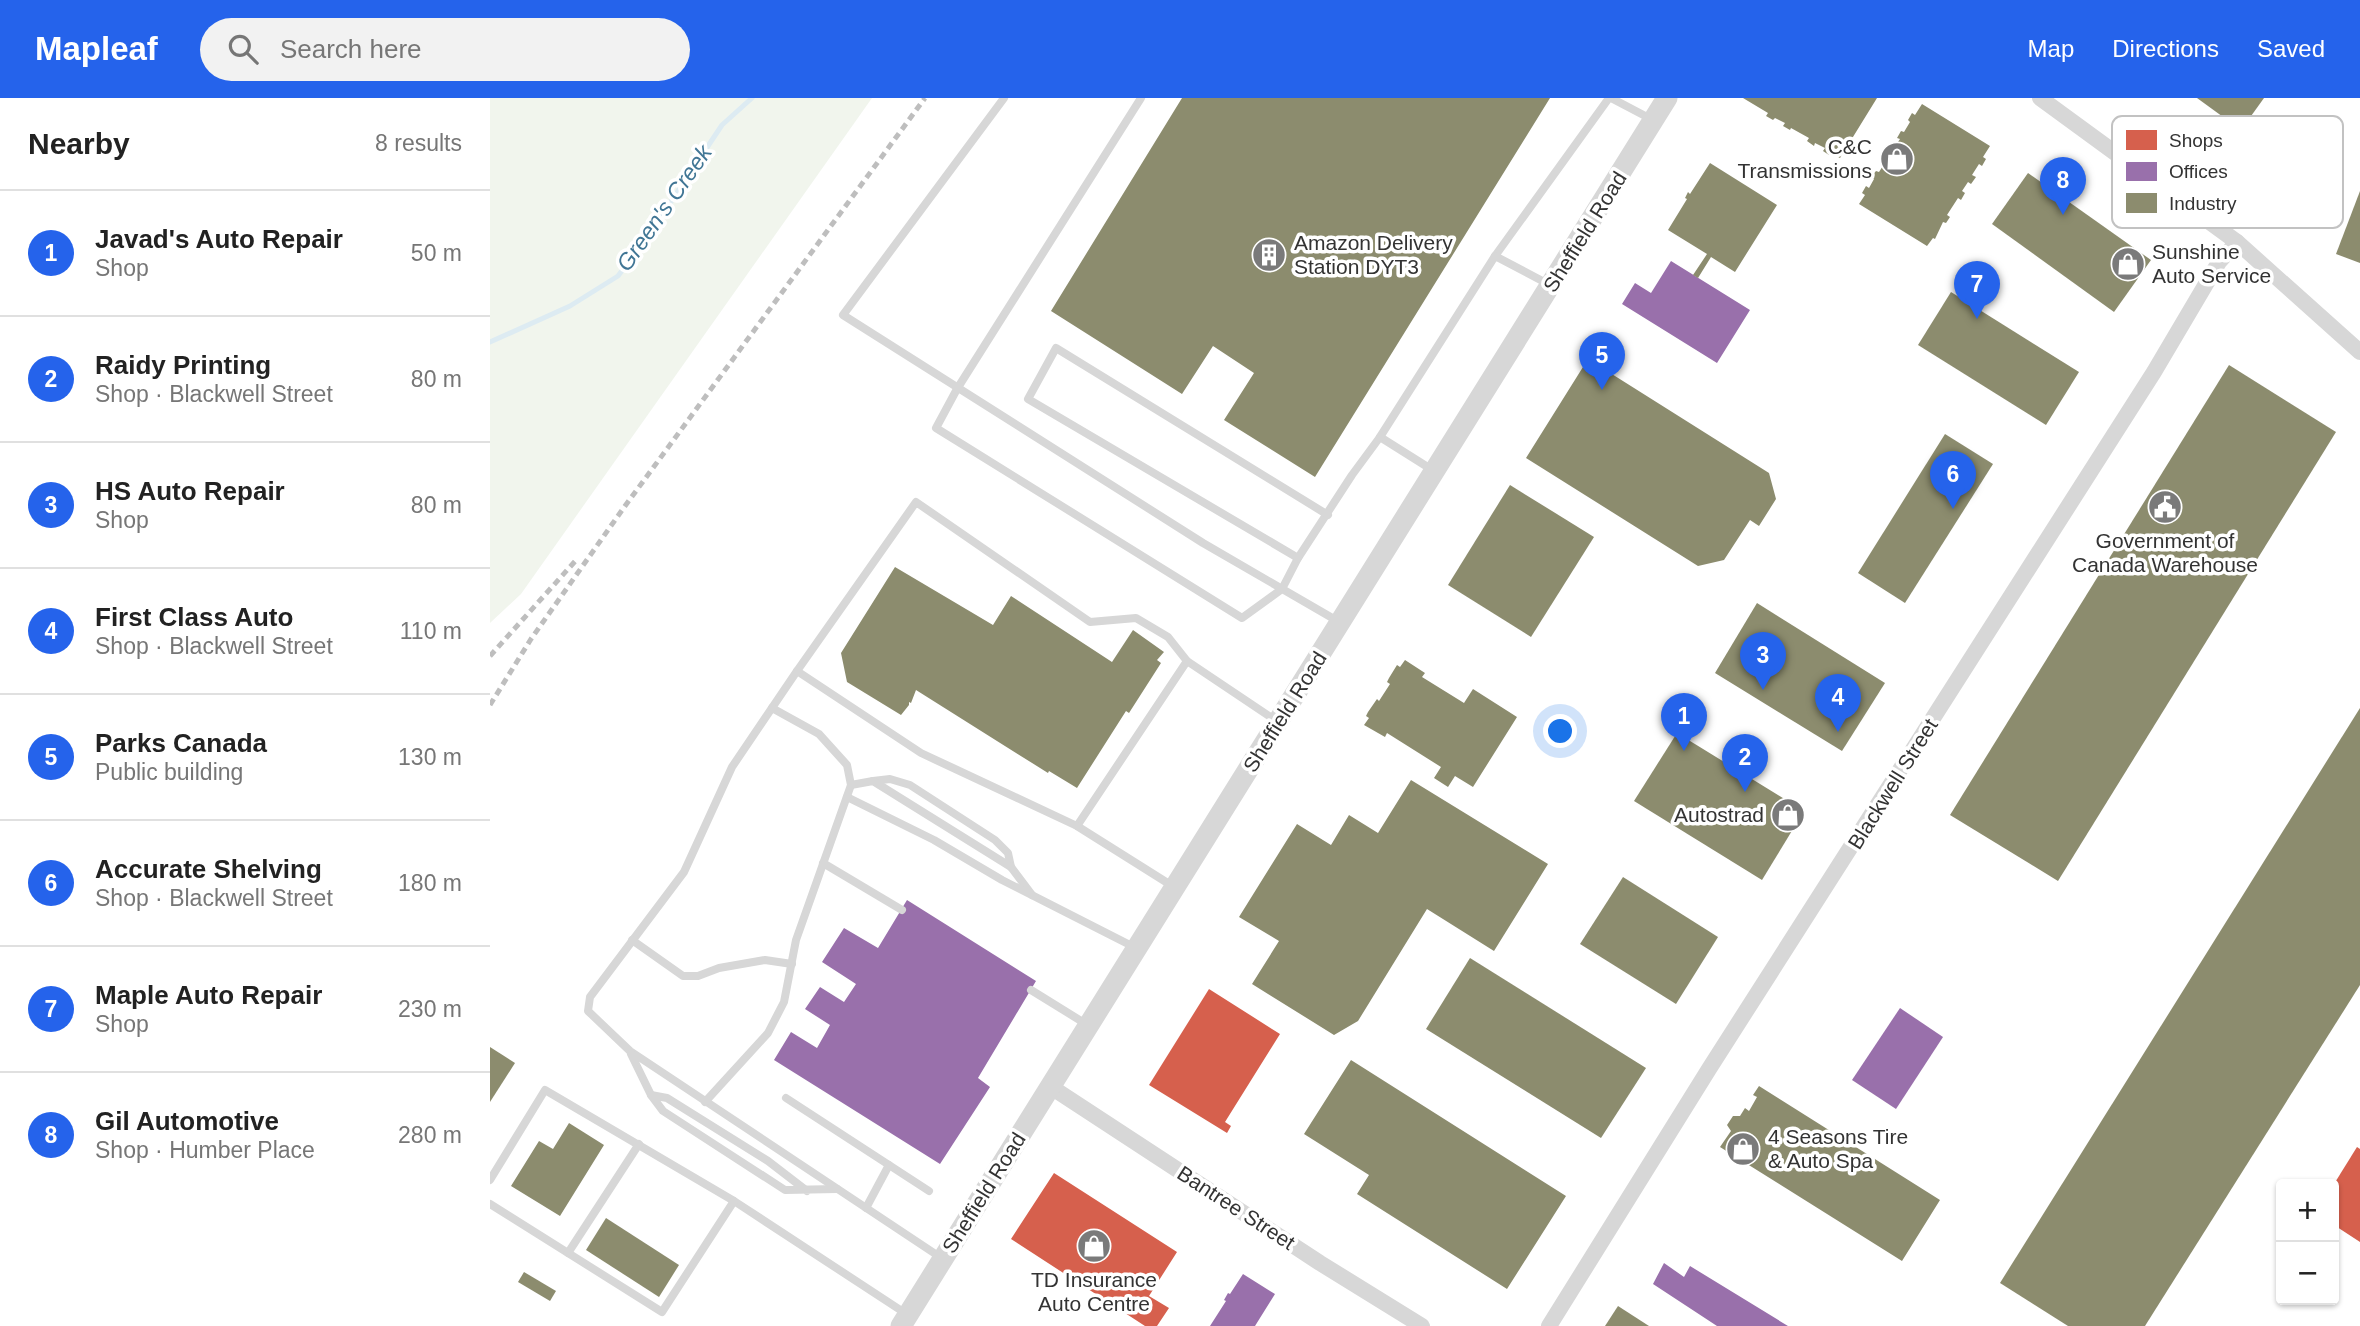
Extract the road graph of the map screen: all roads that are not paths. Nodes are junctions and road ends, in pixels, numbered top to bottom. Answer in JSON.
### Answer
{"nodes":[{"id":1,"x":1004,"y":98,"type":"edge"},
{"id":2,"x":1141,"y":98,"type":"edge"},
{"id":3,"x":1610,"y":98,"type":"edge"},
{"id":4,"x":1667,"y":98,"type":"edge"},
{"id":5,"x":2040,"y":98,"type":"edge"},
{"id":6,"x":1654,"y":121,"type":"junction"},
{"id":7,"x":2112,"y":151,"type":"edge"},
{"id":8,"x":2218,"y":228,"type":"edge"},
{"id":9,"x":2237,"y":242,"type":"junction"},
{"id":10,"x":1495,"y":256,"type":"junction"},
{"id":11,"x":1552,"y":286,"type":"junction"},
{"id":12,"x":2360,"y":352,"type":"edge"},
{"id":13,"x":957,"y":389,"type":"junction"},
{"id":14,"x":1380,"y":437,"type":"junction"},
{"id":15,"x":1437,"y":473,"type":"junction"},
{"id":16,"x":1328,"y":515,"type":"junction"},
{"id":17,"x":1298,"y":558,"type":"junction"},
{"id":18,"x":1282,"y":589,"type":"junction"},
{"id":19,"x":1340,"y":623,"type":"junction"},
{"id":20,"x":1187,"y":660,"type":"junction"},
{"id":21,"x":797,"y":671,"type":"junction"},
{"id":22,"x":772,"y":708,"type":"junction"},
{"id":23,"x":1279,"y":723,"type":"junction"},
{"id":24,"x":873,"y":781,"type":"junction"},
{"id":25,"x":851,"y":785,"type":"junction"},
{"id":26,"x":847,"y":797,"type":"junction"},
{"id":27,"x":1077,"y":826,"type":"junction"},
{"id":28,"x":823,"y":863,"type":"junction"},
{"id":29,"x":1011,"y":867,"type":"junction"},
{"id":30,"x":1174,"y":887,"type":"junction"},
{"id":31,"x":1034,"y":897,"type":"junction"},
{"id":32,"x":902,"y":909,"type":"dead end"},
{"id":33,"x":632,"y":940,"type":"junction"},
{"id":34,"x":1137,"y":948,"type":"junction"},
{"id":35,"x":792,"y":964,"type":"junction"},
{"id":36,"x":1031,"y":990,"type":"dead end"},
{"id":37,"x":1089,"y":1026,"type":"junction"},
{"id":38,"x":630,"y":1051,"type":"junction"},
{"id":39,"x":1051,"y":1087,"type":"junction"},
{"id":40,"x":651,"y":1096,"type":"junction"},
{"id":41,"x":786,"y":1098,"type":"dead end"},
{"id":42,"x":705,"y":1102,"type":"junction"},
{"id":43,"x":639,"y":1144,"type":"junction"},
{"id":44,"x":889,"y":1165,"type":"junction"},
{"id":45,"x":490,"y":1180,"type":"edge"},
{"id":46,"x":837,"y":1189,"type":"junction"},
{"id":47,"x":807,"y":1191,"type":"junction"},
{"id":48,"x":929,"y":1191,"type":"dead end"},
{"id":49,"x":734,"y":1201,"type":"junction"},
{"id":50,"x":490,"y":1204,"type":"edge"},
{"id":51,"x":866,"y":1208,"type":"junction"},
{"id":52,"x":568,"y":1253,"type":"junction"},
{"id":53,"x":943,"y":1259,"type":"junction"},
{"id":54,"x":904,"y":1320,"type":"edge"},
{"id":55,"x":1422,"y":1326,"type":"edge"},
{"id":56,"x":1549,"y":1326,"type":"edge"}],
"edges":[{"from":1,"to":13,"type":"lane"},
{"from":2,"to":13,"type":"lane"},
{"from":3,"to":6,"type":"lane"},
{"from":3,"to":10,"type":"lane"},
{"from":4,"to":6,"type":"street","name":"Sheffield Road"},
{"from":5,"to":7,"type":"street"},
{"from":6,"to":11,"type":"street","name":"Sheffield Road"},
{"from":8,"to":9,"type":"street"},
{"from":9,"to":12,"type":"street"},
{"from":9,"to":56,"type":"street","name":"Blackwell Street"},
{"from":10,"to":11,"type":"lane"},
{"from":10,"to":14,"type":"lane"},
{"from":11,"to":15,"type":"street","name":"Sheffield Road"},
{"from":13,"to":18,"type":"lane"},
{"from":13,"to":18,"type":"lane"},
{"from":14,"to":15,"type":"lane"},
{"from":14,"to":16,"type":"lane"},
{"from":15,"to":19,"type":"street","name":"Sheffield Road"},
{"from":16,"to":17,"type":"lane"},
{"from":16,"to":17,"type":"lane"},
{"from":17,"to":18,"type":"lane"},
{"from":18,"to":19,"type":"lane"},
{"from":19,"to":23,"type":"street","name":"Sheffield Road"},
{"from":20,"to":21,"type":"lane"},
{"from":20,"to":23,"type":"lane"},
{"from":20,"to":27,"type":"lane"},
{"from":21,"to":22,"type":"lane"},
{"from":21,"to":27,"type":"lane"},
{"from":22,"to":25,"type":"lane"},
{"from":22,"to":33,"type":"lane"},
{"from":23,"to":30,"type":"street","name":"Sheffield Road"},
{"from":24,"to":25,"type":"lane"},
{"from":24,"to":29,"type":"lane"},
{"from":24,"to":29,"type":"lane"},
{"from":25,"to":26,"type":"lane"},
{"from":26,"to":28,"type":"lane"},
{"from":26,"to":31,"type":"lane"},
{"from":27,"to":30,"type":"lane"},
{"from":28,"to":32,"type":"lane"},
{"from":28,"to":35,"type":"lane"},
{"from":29,"to":31,"type":"lane"},
{"from":30,"to":34,"type":"street","name":"Sheffield Road"},
{"from":31,"to":34,"type":"lane"},
{"from":33,"to":35,"type":"lane"},
{"from":33,"to":38,"type":"lane"},
{"from":34,"to":37,"type":"street","name":"Sheffield Road"},
{"from":35,"to":42,"type":"lane"},
{"from":36,"to":37,"type":"lane"},
{"from":37,"to":39,"type":"street","name":"Sheffield Road"},
{"from":38,"to":40,"type":"lane"},
{"from":38,"to":42,"type":"lane"},
{"from":39,"to":53,"type":"street","name":"Sheffield Road"},
{"from":39,"to":55,"type":"street","name":"Bantree Street"},
{"from":40,"to":47,"type":"lane"},
{"from":40,"to":47,"type":"lane"},
{"from":41,"to":44,"type":"lane"},
{"from":42,"to":46,"type":"lane"},
{"from":43,"to":45,"type":"lane"},
{"from":43,"to":49,"type":"lane"},
{"from":43,"to":52,"type":"lane"},
{"from":44,"to":48,"type":"lane"},
{"from":44,"to":51,"type":"lane"},
{"from":46,"to":47,"type":"lane"},
{"from":46,"to":51,"type":"lane"},
{"from":49,"to":52,"type":"lane"},
{"from":49,"to":54,"type":"lane"},
{"from":50,"to":52,"type":"lane"},
{"from":51,"to":53,"type":"lane"},
{"from":53,"to":54,"type":"street","name":"Sheffield Road"}]}
